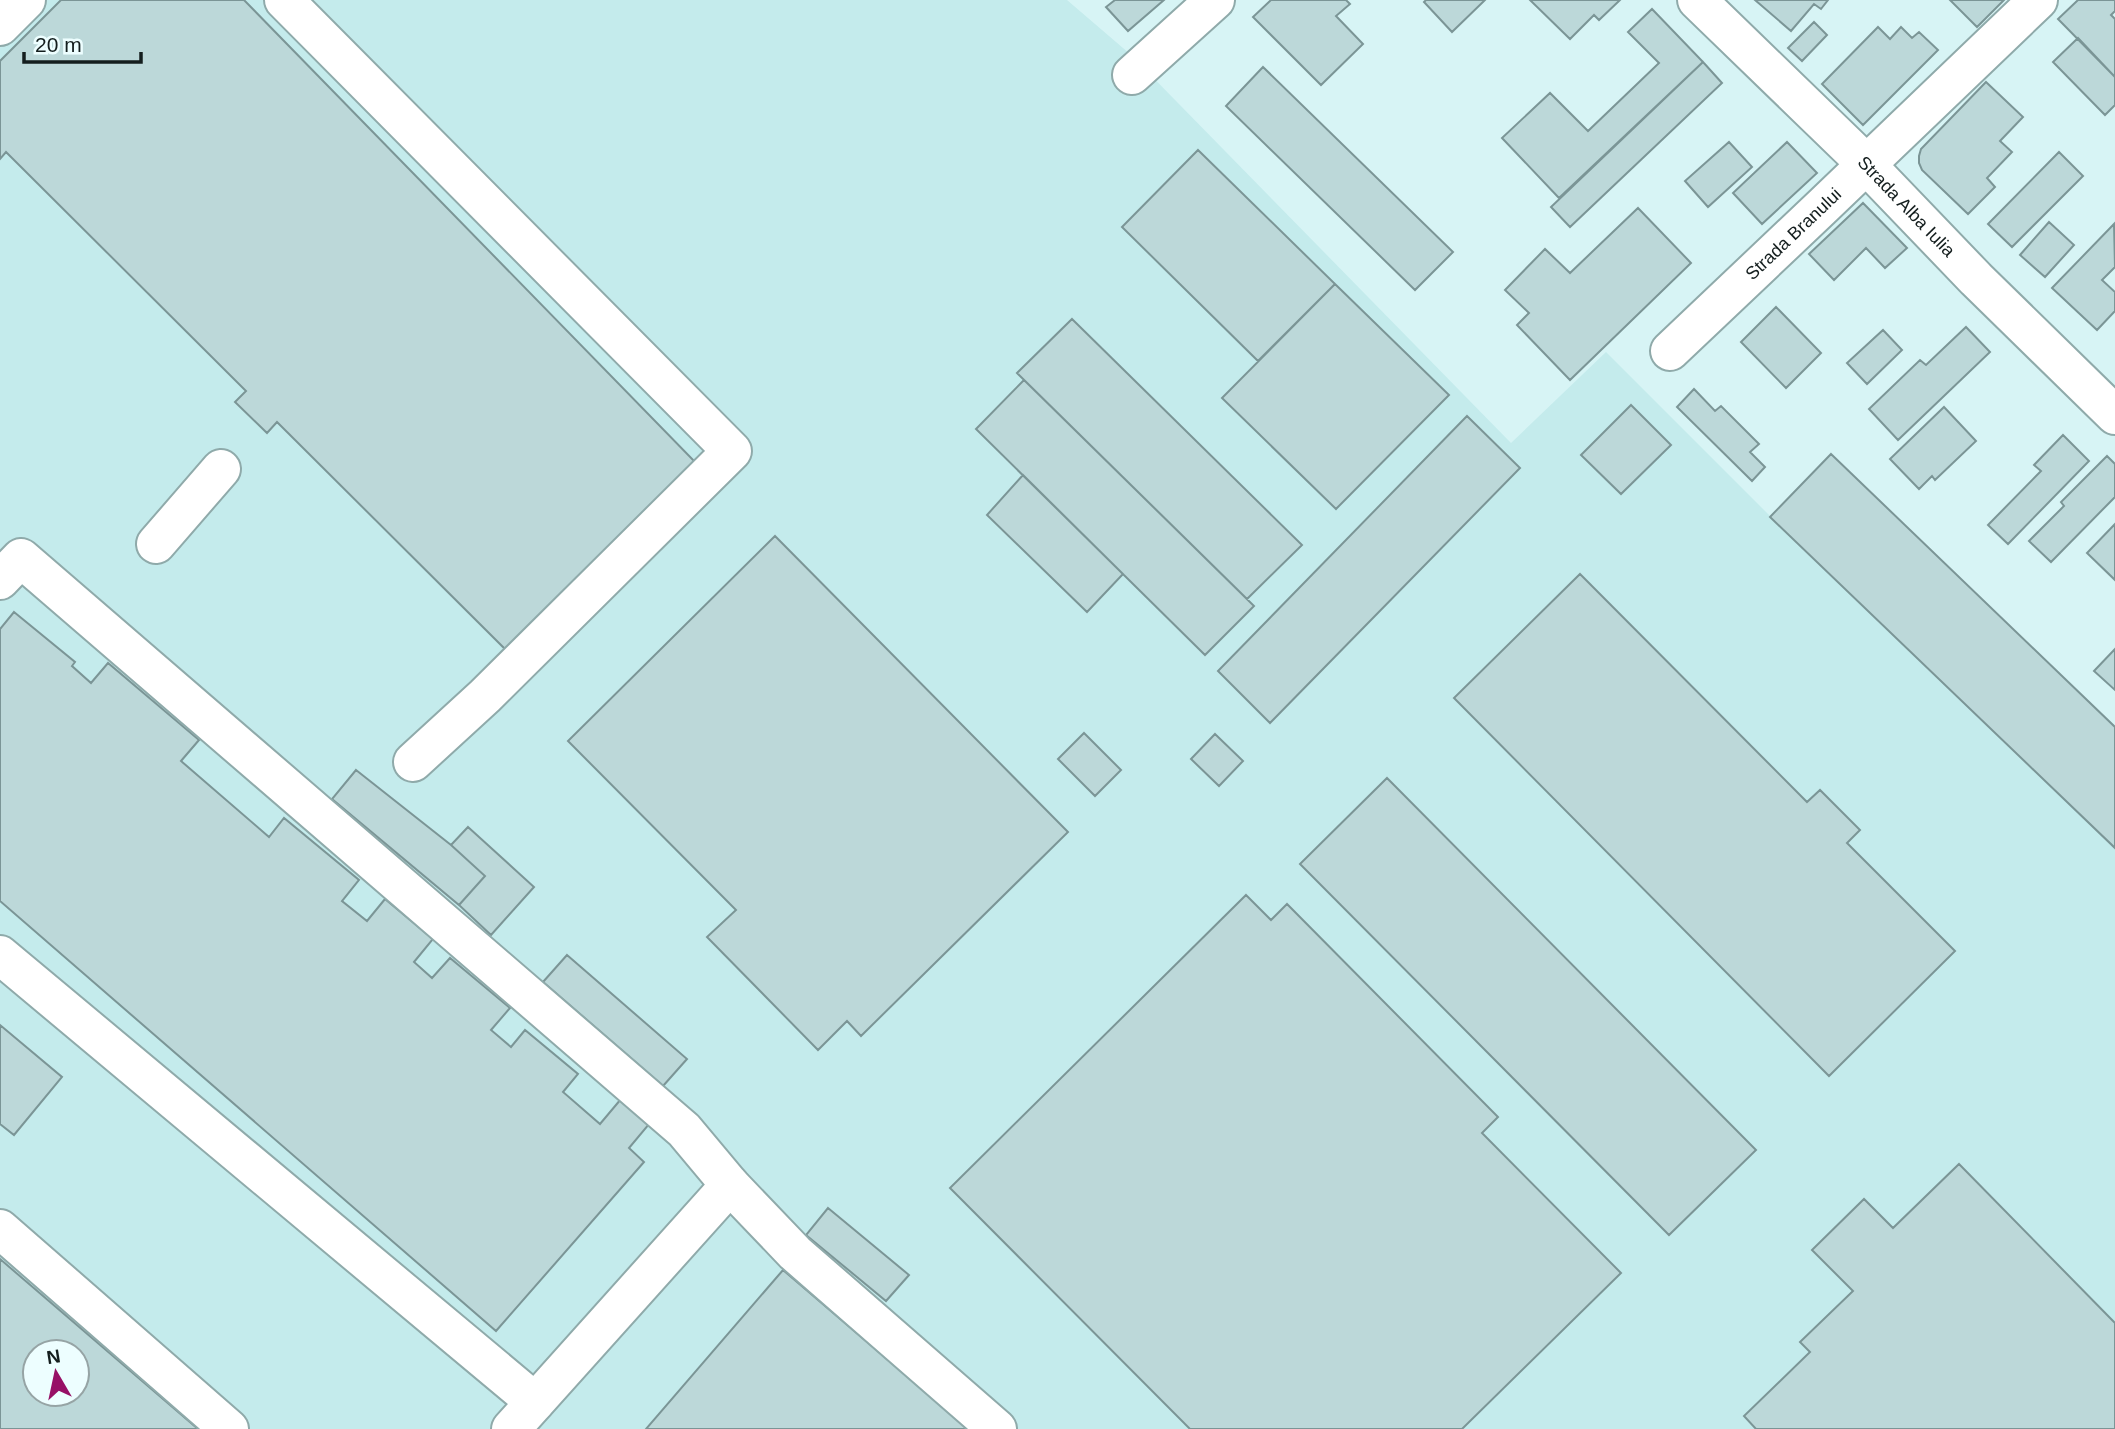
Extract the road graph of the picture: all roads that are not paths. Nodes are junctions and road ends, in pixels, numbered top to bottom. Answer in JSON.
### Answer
{"nodes":[{"id":1,"x":26,"y":0,"type":"edge"},
{"id":2,"x":284,"y":0,"type":"edge"},
{"id":3,"x":1215,"y":0,"type":"edge"},
{"id":4,"x":1697,"y":0,"type":"edge"},
{"id":5,"x":2038,"y":0,"type":"edge"},
{"id":6,"x":0,"y":26,"type":"edge"},
{"id":7,"x":1132,"y":75,"type":"dead end"},
{"id":8,"x":1867,"y":164,"type":"junction"},
{"id":9,"x":1670,"y":351,"type":"dead end"},
{"id":10,"x":2115,"y":415,"type":"edge"},
{"id":11,"x":221,"y":468,"type":"dead end"},
{"id":12,"x":156,"y":544,"type":"dead end"},
{"id":13,"x":0,"y":580,"type":"edge"},
{"id":14,"x":413,"y":762,"type":"dead end"},
{"id":15,"x":0,"y":955,"type":"edge"},
{"id":16,"x":730,"y":1185,"type":"junction"},
{"id":17,"x":0,"y":1228,"type":"edge"},
{"id":18,"x":523,"y":1415,"type":"edge"},
{"id":19,"x":229,"y":1429,"type":"edge"},
{"id":20,"x":997,"y":1429,"type":"edge"}],
"edges":[{"from":1,"to":6,"type":"street"},
{"from":2,"to":14,"type":"street"},
{"from":3,"to":7,"type":"street"},
{"from":4,"to":8,"type":"street","name":"Strada Alba Iulia"},
{"from":5,"to":8,"type":"street","name":"Strada Branului"},
{"from":8,"to":9,"type":"street","name":"Strada Branului"},
{"from":8,"to":10,"type":"street","name":"Strada Alba Iulia"},
{"from":11,"to":12,"type":"street"},
{"from":13,"to":16,"type":"street"},
{"from":15,"to":18,"type":"street"},
{"from":16,"to":18,"type":"street"},
{"from":16,"to":20,"type":"street"},
{"from":17,"to":19,"type":"street"}]}
